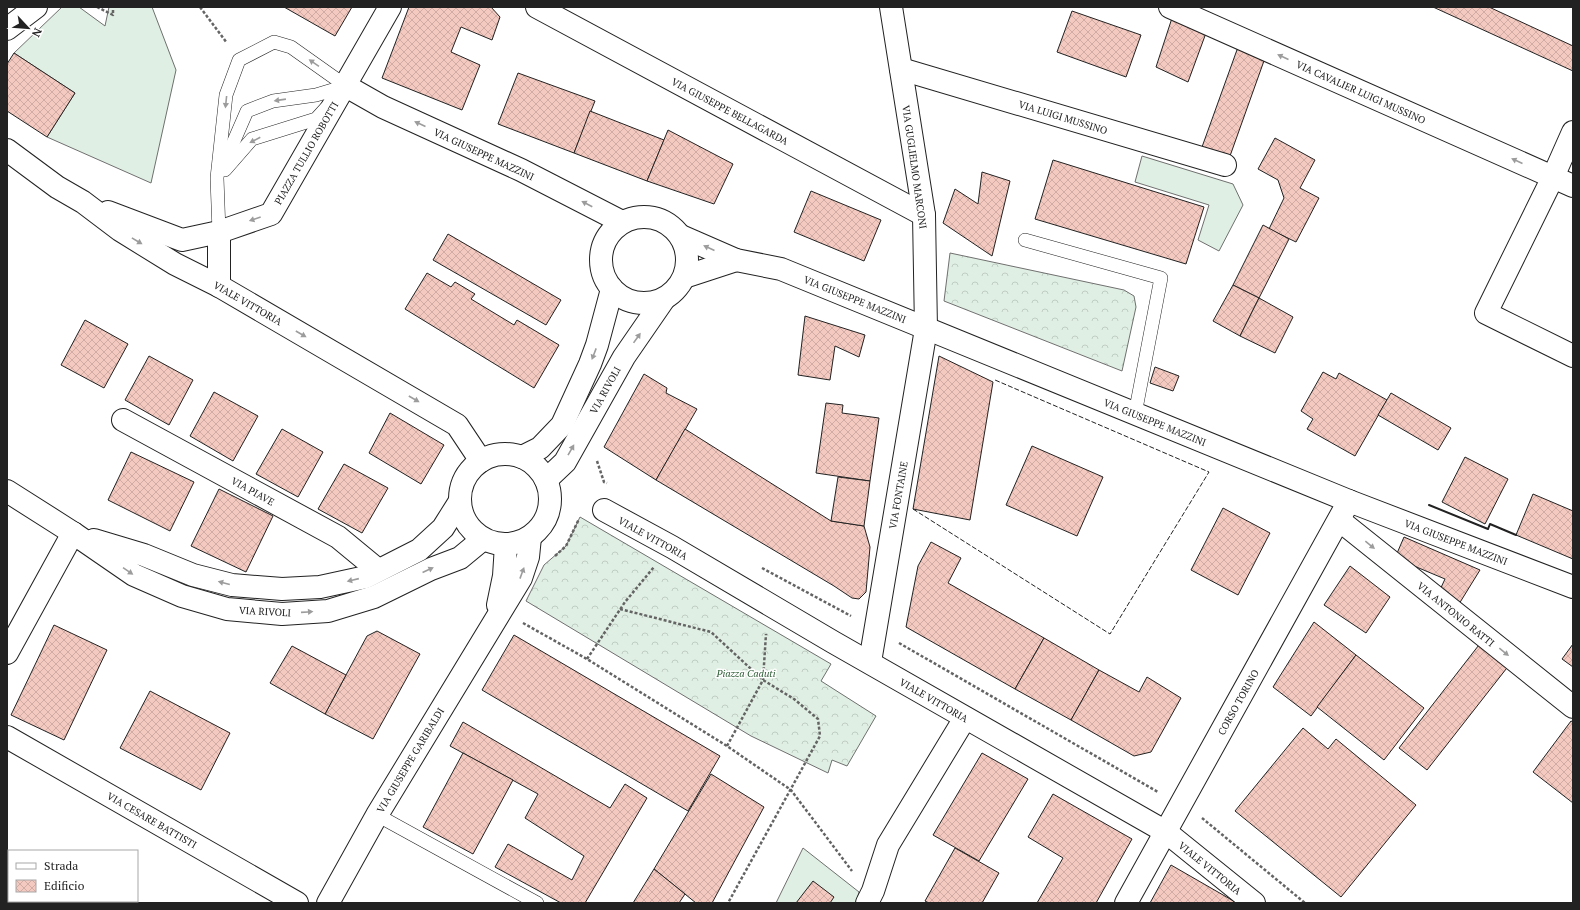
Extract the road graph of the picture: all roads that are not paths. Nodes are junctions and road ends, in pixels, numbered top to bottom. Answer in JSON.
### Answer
{"nodes":[{"id":1,"x":36,"y":7,"type":"edge"},
{"id":2,"x":390,"y":7,"type":"edge"},
{"id":3,"x":537,"y":7,"type":"edge"},
{"id":4,"x":891,"y":7,"type":"edge"},
{"id":5,"x":1170,"y":7,"type":"edge"},
{"id":6,"x":7,"y":28,"type":"edge"},
{"id":7,"x":901,"y":69,"type":"junction"},
{"id":8,"x":346,"y":86,"type":"junction"},
{"id":9,"x":1573,"y":132,"type":"edge"},
{"id":10,"x":7,"y":150,"type":"edge"},
{"id":11,"x":1225,"y":165,"type":"dead end"},
{"id":12,"x":1553,"y":177,"type":"junction"},
{"id":13,"x":217,"y":178,"type":"junction"},
{"id":14,"x":1573,"y":186,"type":"edge"},
{"id":15,"x":83,"y":202,"type":"junction"},
{"id":16,"x":924,"y":215,"type":"junction"},
{"id":17,"x":622,"y":222,"type":"junction"},
{"id":18,"x":219,"y":232,"type":"junction"},
{"id":19,"x":681,"y":236,"type":"junction"},
{"id":20,"x":1025,"y":240,"type":"dead end"},
{"id":21,"x":736,"y":260,"type":"junction"},
{"id":22,"x":684,"y":277,"type":"junction"},
{"id":23,"x":219,"y":286,"type":"junction"},
{"id":24,"x":612,"y":289,"type":"junction"},
{"id":25,"x":664,"y":299,"type":"junction"},
{"id":26,"x":926,"y":329,"type":"junction"},
{"id":27,"x":1573,"y":356,"type":"edge"},
{"id":28,"x":1135,"y":414,"type":"junction"},
{"id":29,"x":123,"y":420,"type":"dead end"},
{"id":30,"x":522,"y":457,"type":"junction"},
{"id":31,"x":481,"y":461,"type":"junction"},
{"id":32,"x":546,"y":480,"type":"junction"},
{"id":33,"x":7,"y":492,"type":"edge"},
{"id":34,"x":460,"y":501,"type":"junction"},
{"id":35,"x":1350,"y":501,"type":"junction"},
{"id":36,"x":604,"y":510,"type":"road end"},
{"id":37,"x":1339,"y":520,"type":"junction"},
{"id":38,"x":73,"y":533,"type":"junction"},
{"id":39,"x":530,"y":537,"type":"junction"},
{"id":40,"x":483,"y":539,"type":"junction"},
{"id":41,"x":506,"y":545,"type":"junction"},
{"id":42,"x":378,"y":570,"type":"junction"},
{"id":43,"x":1573,"y":587,"type":"edge"},
{"id":44,"x":496,"y":619,"type":"junction"},
{"id":45,"x":7,"y":653,"type":"edge"},
{"id":46,"x":870,"y":662,"type":"junction"},
{"id":47,"x":1573,"y":708,"type":"edge"},
{"id":48,"x":965,"y":718,"type":"junction"},
{"id":49,"x":7,"y":737,"type":"edge"},
{"id":50,"x":377,"y":815,"type":"junction"},
{"id":51,"x":1166,"y":832,"type":"junction"},
{"id":52,"x":869,"y":900,"type":"edge"},
{"id":53,"x":297,"y":903,"type":"edge"},
{"id":54,"x":328,"y":903,"type":"edge"},
{"id":55,"x":537,"y":903,"type":"edge"},
{"id":56,"x":1126,"y":903,"type":"edge"},
{"id":57,"x":1254,"y":903,"type":"edge"}],
"edges":[{"from":1,"to":6,"type":"street"},
{"from":2,"to":8,"type":"street"},
{"from":3,"to":16,"type":"street","name":"VIA GIUSEPPE BELLAGARDA"},
{"from":4,"to":7,"type":"street","name":"VIA GUGLIELMO MARCONI"},
{"from":12,"to":5,"type":"street","name":"VIA CAVALIER LUIGI MUSSINO","one_way":true},
{"from":7,"to":11,"type":"street","name":"VIA LUIGI MUSSINO"},
{"from":7,"to":16,"type":"street","name":"VIA GUGLIELMO MARCONI"},
{"from":8,"to":13,"type":"lane","name":"PIAZZA TULLIO ROBOTTI","one_way":true},
{"from":8,"to":13,"type":"lane","name":"PIAZZA TULLIO ROBOTTI","one_way":true},
{"from":8,"to":13,"type":"lane","name":"PIAZZA TULLIO ROBOTTI","one_way":true},
{"from":17,"to":8,"type":"street","name":"VIA GIUSEPPE MAZZINI","one_way":true},
{"from":8,"to":18,"type":"street","name":"PIAZZA TULLIO ROBOTTI","one_way":true},
{"from":9,"to":12,"type":"street"},
{"from":10,"to":15,"type":"street","name":"VIALE VITTORIA"},
{"from":12,"to":14,"type":"street","name":"VIA CAVALIER LUIGI MUSSINO"},
{"from":12,"to":27,"type":"street"},
{"from":13,"to":18,"type":"lane","name":"PIAZZA TULLIO ROBOTTI"},
{"from":15,"to":18,"type":"street"},
{"from":15,"to":23,"type":"street","name":"VIALE VITTORIA","one_way":true},
{"from":16,"to":26,"type":"street","name":"VIA GUGLIELMO MARCONI"},
{"from":17,"to":19,"type":"street"},
{"from":17,"to":24,"type":"street"},
{"from":18,"to":23,"type":"street","name":"PIAZZA TULLIO ROBOTTI"},
{"from":21,"to":19,"type":"street","name":"VIA GIUSEPPE MAZZINI","one_way":true},
{"from":19,"to":22,"type":"street"},
{"from":20,"to":28,"type":"lane"},
{"from":21,"to":22,"type":"street","name":"VIA GIUSEPPE MAZZINI"},
{"from":21,"to":26,"type":"street","name":"VIA GIUSEPPE MAZZINI"},
{"from":22,"to":25,"type":"street"},
{"from":23,"to":31,"type":"street","name":"VIALE VITTORIA","one_way":true},
{"from":24,"to":25,"type":"street"},
{"from":24,"to":30,"type":"street","one_way":true},
{"from":32,"to":25,"type":"street","name":"VIA RIVOLI","one_way":true},
{"from":26,"to":28,"type":"street","name":"VIA GIUSEPPE MAZZINI"},
{"from":26,"to":46,"type":"street","name":"VIA FONTAINE"},
{"from":28,"to":35,"type":"street","name":"VIA GIUSEPPE MAZZINI"},
{"from":29,"to":42,"type":"street","name":"VIA PIAVE"},
{"from":30,"to":31,"type":"street"},
{"from":30,"to":32,"type":"street"},
{"from":31,"to":34,"type":"street"},
{"from":32,"to":39,"type":"street"},
{"from":33,"to":38,"type":"street","name":"VIA RIVOLI"},
{"from":34,"to":40,"type":"street"},
{"from":34,"to":42,"type":"street","name":"VIA RIVOLI"},
{"from":35,"to":37,"type":"street","name":"CORSO TORINO"},
{"from":35,"to":43,"type":"street","name":"VIA GIUSEPPE MAZZINI"},
{"from":36,"to":46,"type":"street","name":"VIALE VITTORIA"},
{"from":37,"to":47,"type":"street","name":"VIA ANTONIO RATTI","one_way":true},
{"from":37,"to":51,"type":"street","name":"CORSO TORINO"},
{"from":38,"to":40,"type":"street","name":"VIA RIVOLI","one_way":true},
{"from":42,"to":38,"type":"street","name":"VIA RIVOLI","one_way":true},
{"from":38,"to":45,"type":"street"},
{"from":39,"to":41,"type":"street"},
{"from":44,"to":39,"type":"street","name":"VIA GIUSEPPE GARIBALDI","one_way":true},
{"from":40,"to":41,"type":"street"},
{"from":41,"to":44,"type":"street","name":"VIA GIUSEPPE GARIBALDI"},
{"from":44,"to":50,"type":"street","name":"VIA GIUSEPPE GARIBALDI"},
{"from":46,"to":48,"type":"street","name":"VIALE VITTORIA"},
{"from":48,"to":51,"type":"street","name":"VIALE VITTORIA"},
{"from":48,"to":52,"type":"street"},
{"from":49,"to":53,"type":"street","name":"VIA CESARE BATTISTI"},
{"from":50,"to":54,"type":"street","name":"VIA GIUSEPPE GARIBALDI"},
{"from":50,"to":55,"type":"lane"},
{"from":51,"to":56,"type":"street","name":"CORSO TORINO"},
{"from":51,"to":57,"type":"street","name":"VIALE VITTORIA"}]}
